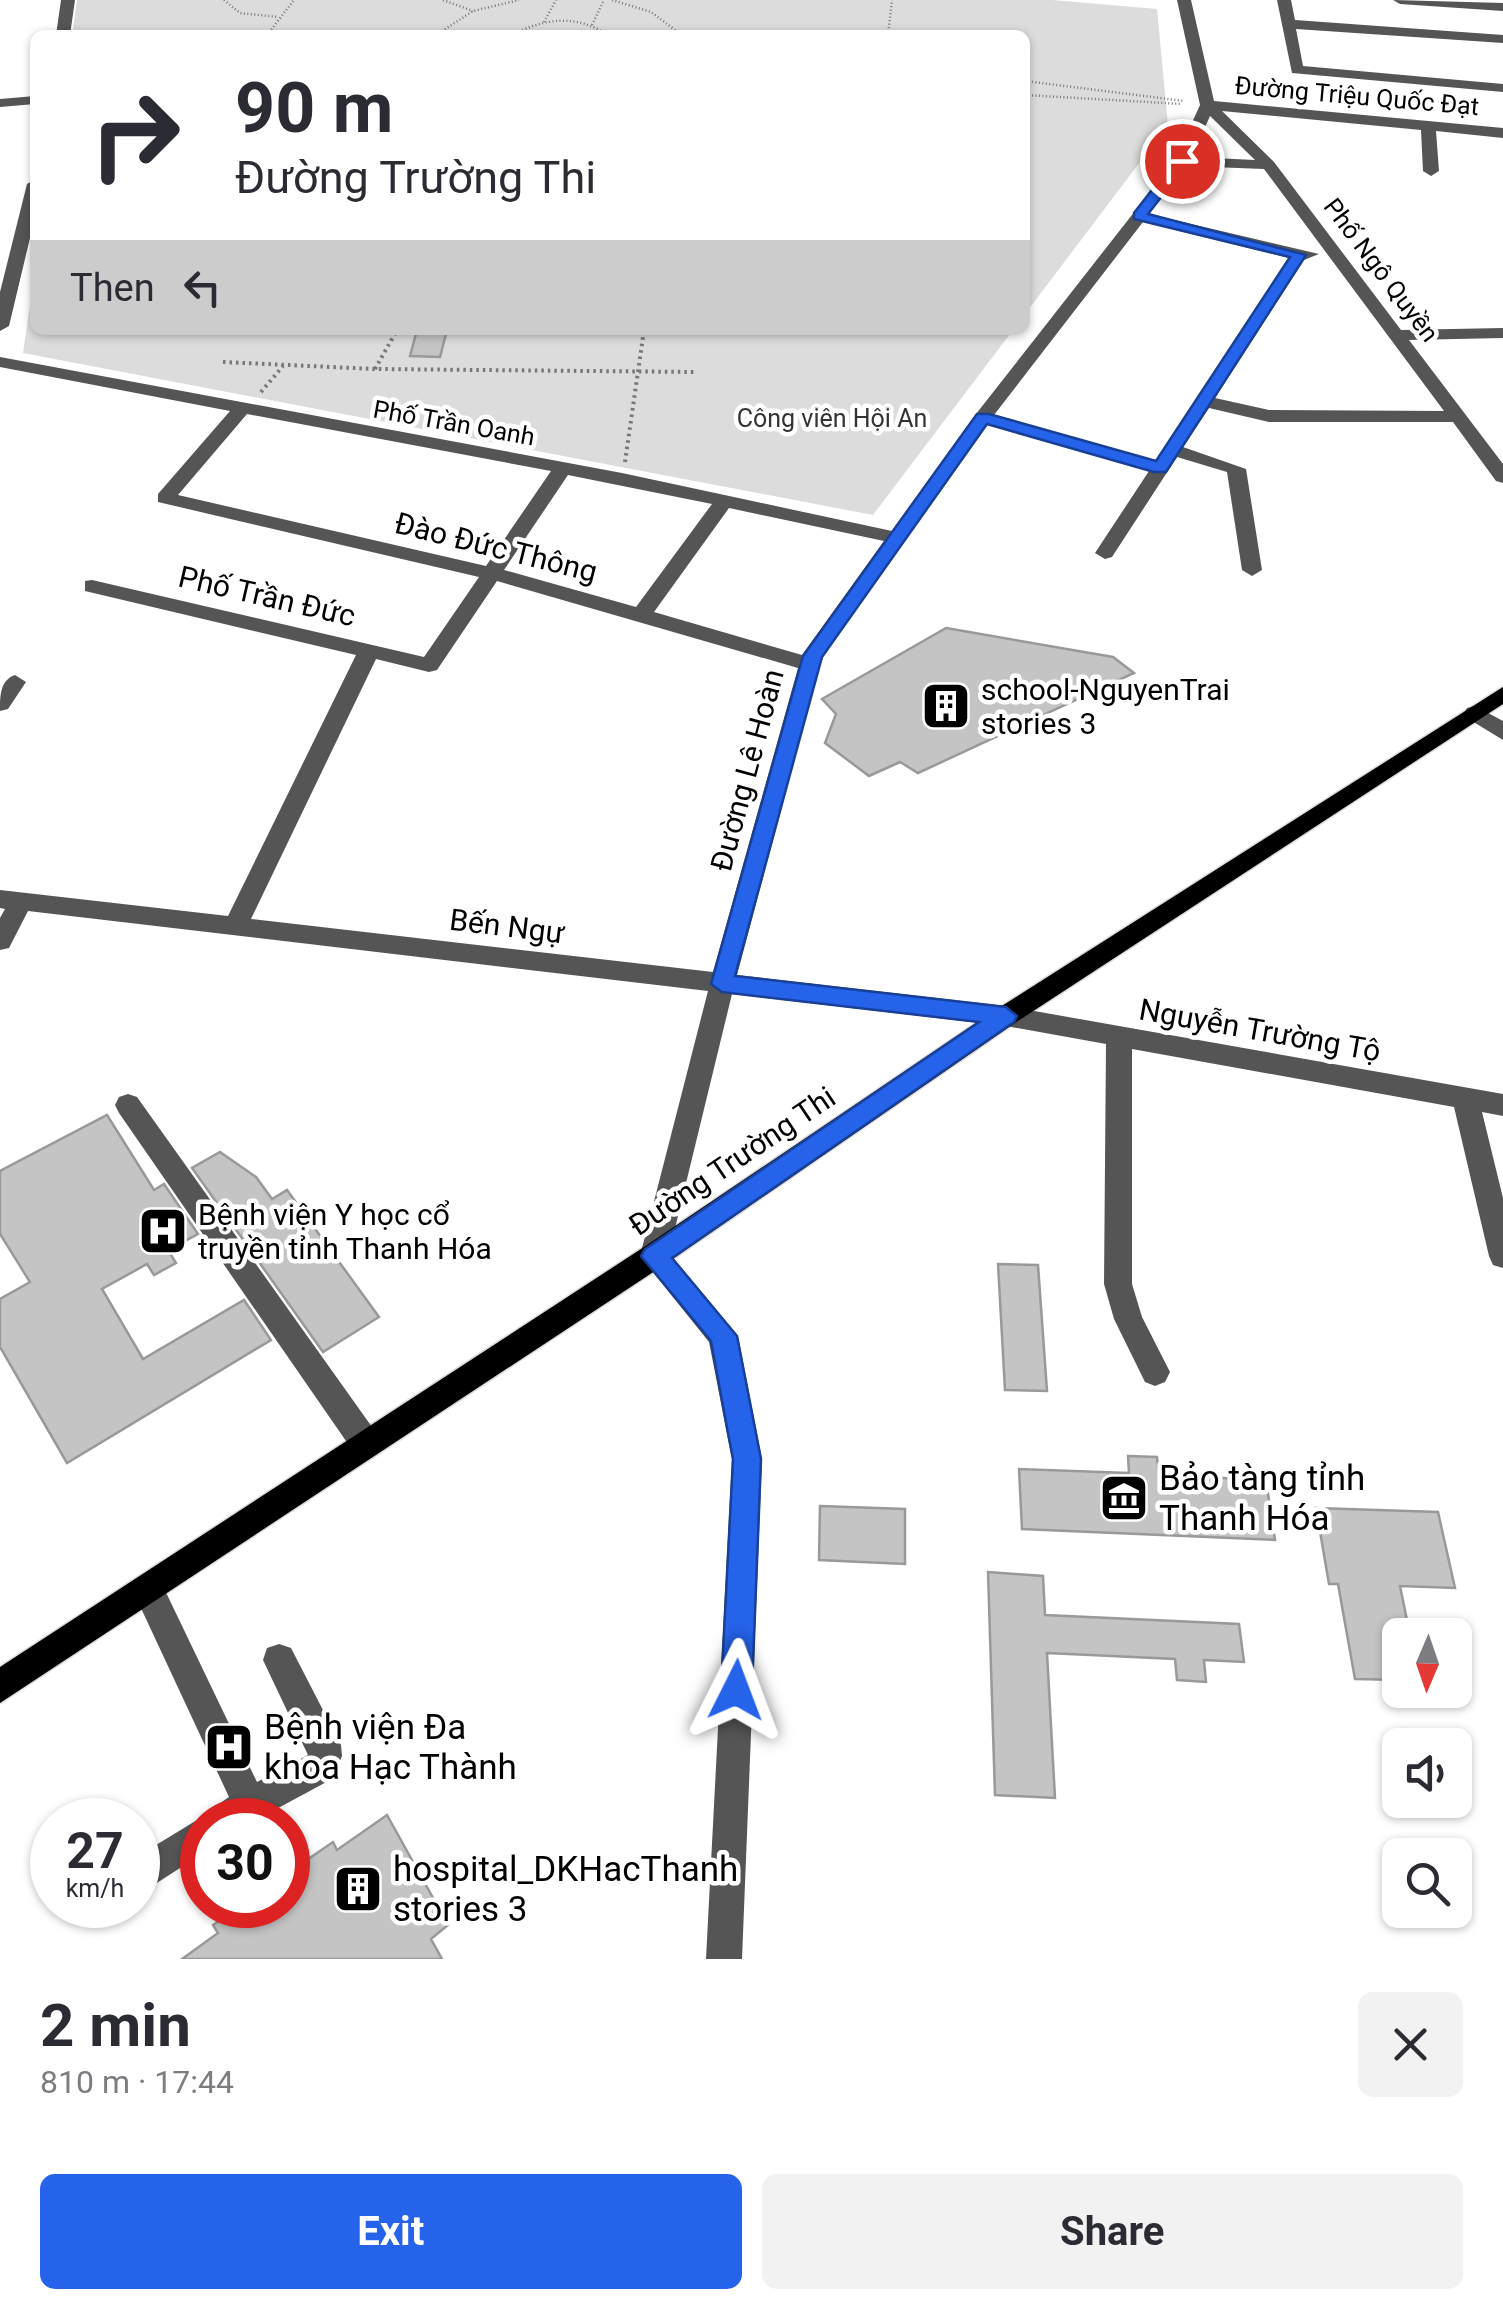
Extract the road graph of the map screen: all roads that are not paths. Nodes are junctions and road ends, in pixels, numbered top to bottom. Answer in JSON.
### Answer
{"nodes":[{"id":1,"x":68,"y":0,"type":"edge"},
{"id":2,"x":1184,"y":0,"type":"edge"},
{"id":3,"x":1284,"y":0,"type":"edge"},
{"id":4,"x":1400,"y":0,"type":"edge"},
{"id":5,"x":1503,"y":7,"type":"edge"},
{"id":6,"x":1290,"y":28,"type":"junction"},
{"id":7,"x":64,"y":30,"type":"edge"},
{"id":8,"x":1503,"y":38,"type":"edge"},
{"id":9,"x":1503,"y":47,"type":"edge"},
{"id":10,"x":1503,"y":88,"type":"edge"},
{"id":11,"x":29,"y":100,"type":"edge"},
{"id":12,"x":0,"y":103,"type":"edge"},
{"id":13,"x":1207,"y":105,"type":"junction"},
{"id":14,"x":1428,"y":126,"type":"junction"},
{"id":15,"x":1503,"y":133,"type":"edge"},
{"id":16,"x":1182,"y":161,"type":"junction"},
{"id":17,"x":1269,"y":164,"type":"junction"},
{"id":18,"x":1431,"y":170,"type":"dead end"},
{"id":19,"x":30,"y":204,"type":"edge"},
{"id":20,"x":1139,"y":216,"type":"junction"},
{"id":21,"x":1336,"y":253,"type":"junction"},
{"id":22,"x":1299,"y":255,"type":"junction"},
{"id":23,"x":0,"y":326,"type":"edge"},
{"id":24,"x":1503,"y":333,"type":"edge"},
{"id":25,"x":1398,"y":335,"type":"junction"},
{"id":26,"x":0,"y":362,"type":"edge"},
{"id":27,"x":1204,"y":401,"type":"junction"},
{"id":28,"x":243,"y":410,"type":"junction"},
{"id":29,"x":983,"y":418,"type":"junction"},
{"id":30,"x":1460,"y":418,"type":"junction"},
{"id":31,"x":1172,"y":450,"type":"junction"},
{"id":32,"x":563,"y":468,"type":"junction"},
{"id":33,"x":1160,"y":468,"type":"junction"},
{"id":34,"x":1503,"y":477,"type":"edge"},
{"id":35,"x":724,"y":501,"type":"junction"},
{"id":36,"x":897,"y":538,"type":"junction"},
{"id":37,"x":1105,"y":553,"type":"dead end"},
{"id":38,"x":1252,"y":570,"type":"dead end"},
{"id":39,"x":494,"y":574,"type":"junction"},
{"id":40,"x":92,"y":586,"type":"dead end"},
{"id":41,"x":641,"y":616,"type":"junction"},
{"id":42,"x":369,"y":651,"type":"junction"},
{"id":43,"x":810,"y":664,"type":"junction"},
{"id":44,"x":15,"y":682,"type":"dead end"},
{"id":45,"x":1503,"y":694,"type":"edge"},
{"id":46,"x":0,"y":704,"type":"edge"},
{"id":47,"x":1475,"y":712,"type":"junction"},
{"id":48,"x":1503,"y":732,"type":"edge"},
{"id":49,"x":10,"y":901,"type":"edge"},
{"id":50,"x":235,"y":927,"type":"junction"},
{"id":51,"x":0,"y":941,"type":"edge"},
{"id":52,"x":722,"y":984,"type":"junction"},
{"id":53,"x":1006,"y":1016,"type":"junction"},
{"id":54,"x":1118,"y":1038,"type":"junction"},
{"id":55,"x":1466,"y":1100,"type":"junction"},
{"id":56,"x":128,"y":1104,"type":"dead end"},
{"id":57,"x":1503,"y":1106,"type":"edge"},
{"id":58,"x":654,"y":1256,"type":"junction"},
{"id":59,"x":1503,"y":1256,"type":"edge"},
{"id":60,"x":1155,"y":1372,"type":"dead end"},
{"id":61,"x":366,"y":1444,"type":"junction"},
{"id":62,"x":149,"y":1591,"type":"junction"},
{"id":63,"x":279,"y":1660,"type":"dead end"},
{"id":64,"x":0,"y":1686,"type":"edge"},
{"id":65,"x":231,"y":1798,"type":"edge"},
{"id":66,"x":263,"y":1798,"type":"edge"},
{"id":67,"x":724,"y":1959,"type":"edge"}],
"edges":[{"from":1,"to":7,"type":"street"},
{"from":2,"to":13,"type":"street"},
{"from":3,"to":6,"type":"street"},
{"from":4,"to":5,"type":"street"},
{"from":6,"to":8,"type":"street"},
{"from":6,"to":9,"type":"street"},
{"from":6,"to":10,"type":"street"},
{"from":11,"to":12,"type":"street"},
{"from":13,"to":14,"type":"street","name":"Đường Triệu Quốc Đạt"},
{"from":13,"to":16,"type":"street","name":"Đường Lê Hoàn"},
{"from":13,"to":17,"type":"street","name":"Phố Ngô Quyền"},
{"from":14,"to":15,"type":"street","name":"Đường Triệu Quốc Đạt"},
{"from":14,"to":18,"type":"street"},
{"from":16,"to":17,"type":"street"},
{"from":16,"to":20,"type":"street","name":"Đường Lê Hoàn"},
{"from":17,"to":21,"type":"street","name":"Phố Ngô Quyền"},
{"from":19,"to":23,"type":"street"},
{"from":20,"to":22,"type":"street"},
{"from":20,"to":29,"type":"street","name":"Đường Lê Hoàn"},
{"from":21,"to":22,"type":"street"},
{"from":21,"to":25,"type":"street","name":"Phố Ngô Quyền"},
{"from":22,"to":27,"type":"street"},
{"from":24,"to":25,"type":"street"},
{"from":25,"to":30,"type":"street","name":"Phố Ngô Quyền"},
{"from":26,"to":28,"type":"street","name":"Phố Trần Oanh"},
{"from":27,"to":30,"type":"street"},
{"from":27,"to":31,"type":"street"},
{"from":28,"to":32,"type":"street","name":"Phố Trần Oanh"},
{"from":28,"to":39,"type":"street","name":"Đào Đức Thông"},
{"from":29,"to":33,"type":"street"},
{"from":29,"to":36,"type":"street","name":"Đường Lê Hoàn"},
{"from":30,"to":34,"type":"street","name":"Phố Ngô Quyền"},
{"from":31,"to":33,"type":"street"},
{"from":31,"to":38,"type":"street"},
{"from":32,"to":35,"type":"street","name":"Phố Trần Oanh"},
{"from":32,"to":39,"type":"street"},
{"from":33,"to":37,"type":"street"},
{"from":35,"to":36,"type":"street","name":"Phố Trần Oanh"},
{"from":35,"to":41,"type":"street"},
{"from":36,"to":43,"type":"street","name":"Đường Lê Hoàn"},
{"from":39,"to":41,"type":"street","name":"Đào Đức Thông"},
{"from":39,"to":42,"type":"street","name":"Phố Trần Đức"},
{"from":40,"to":42,"type":"street","name":"Phố Trần Đức"},
{"from":41,"to":43,"type":"street","name":"Đào Đức Thông"},
{"from":42,"to":50,"type":"street"},
{"from":43,"to":52,"type":"street","name":"Đường Lê Hoàn"},
{"from":44,"to":46,"type":"street"},
{"from":45,"to":47,"type":"main road","name":"Đường Trường Thi"},
{"from":47,"to":48,"type":"street"},
{"from":47,"to":53,"type":"main road","name":"Đường Trường Thi"},
{"from":49,"to":50,"type":"street","name":"Bến Ngự"},
{"from":49,"to":51,"type":"street"},
{"from":50,"to":52,"type":"street","name":"Bến Ngự"},
{"from":52,"to":53,"type":"street","name":"Bến Ngự"},
{"from":52,"to":58,"type":"street","name":"Đường Lê Hoàn"},
{"from":53,"to":54,"type":"street","name":"Nguyễn Trường Tộ"},
{"from":53,"to":58,"type":"main road","name":"Đường Trường Thi"},
{"from":54,"to":55,"type":"street","name":"Nguyễn Trường Tộ"},
{"from":54,"to":60,"type":"street"},
{"from":55,"to":57,"type":"street","name":"Nguyễn Trường Tộ"},
{"from":55,"to":59,"type":"street"},
{"from":56,"to":61,"type":"street"},
{"from":58,"to":61,"type":"main road","name":"Đường Trường Thi"},
{"from":58,"to":67,"type":"street"},
{"from":61,"to":62,"type":"main road","name":"Đường Trường Thi"},
{"from":62,"to":64,"type":"main road","name":"Đường Trường Thi"},
{"from":62,"to":65,"type":"street"},
{"from":63,"to":66,"type":"street"}]}
